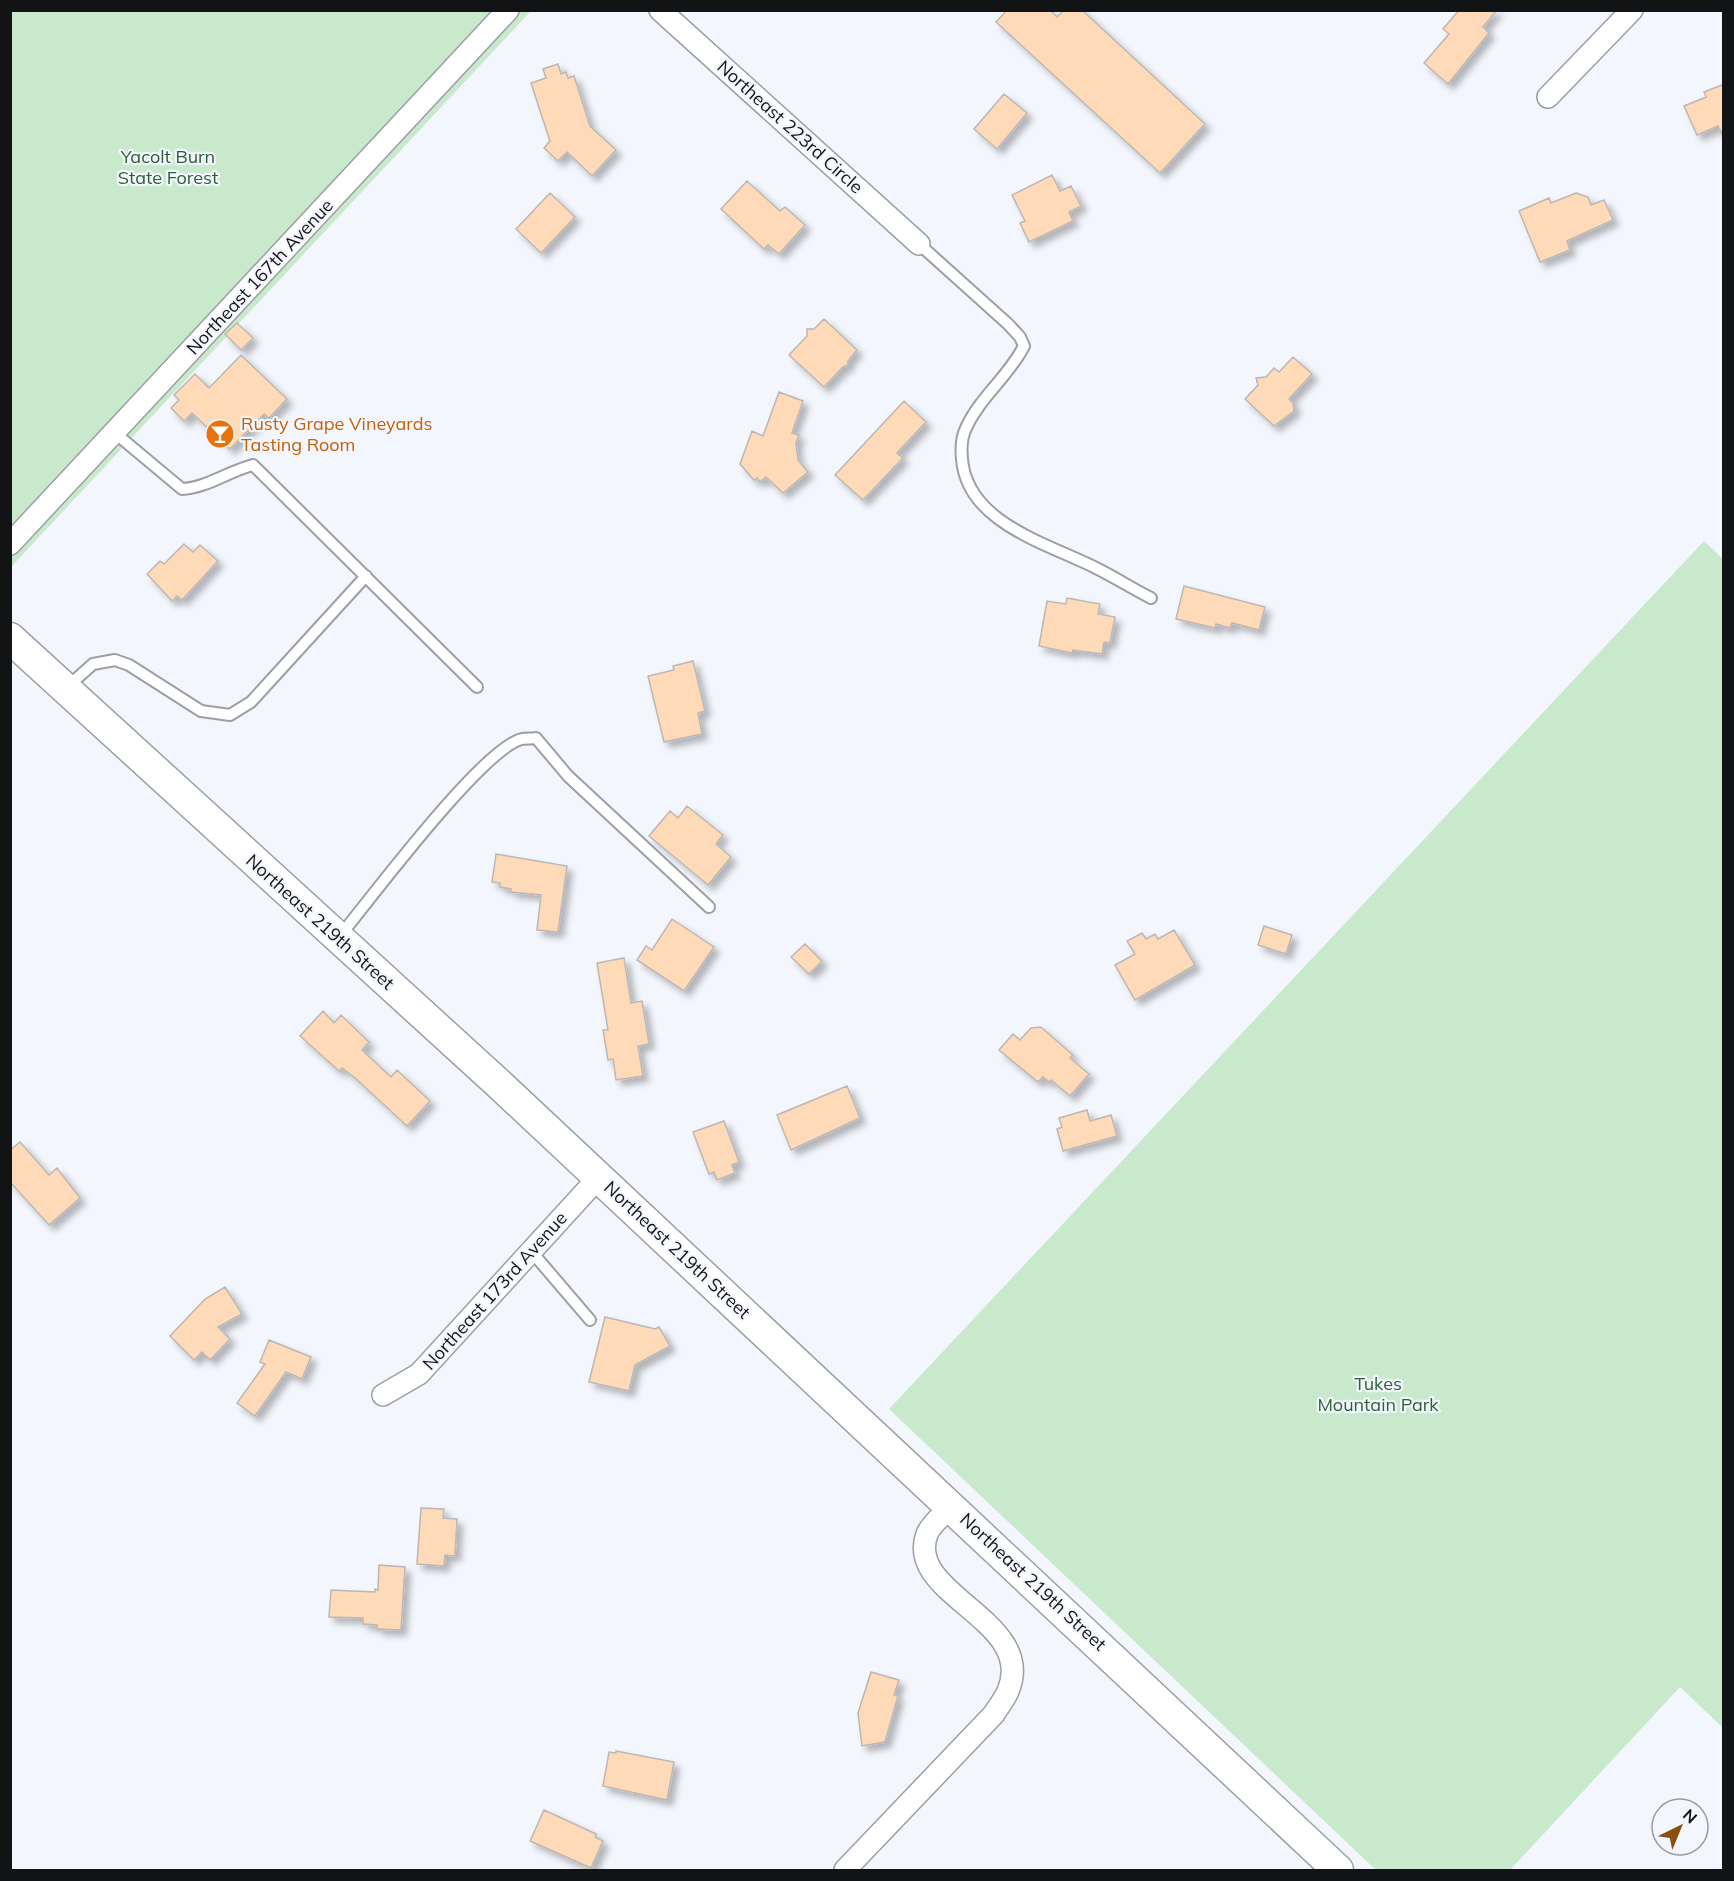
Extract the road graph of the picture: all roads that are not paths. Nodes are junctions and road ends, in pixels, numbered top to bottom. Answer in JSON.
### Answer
{"nodes":[{"id":1,"x":508,"y":10,"type":"edge"},
{"id":2,"x":660,"y":10,"type":"edge"},
{"id":3,"x":1632,"y":10,"type":"edge"},
{"id":4,"x":1548,"y":97,"type":"dead end"},
{"id":5,"x":919,"y":244,"type":"joint"},
{"id":6,"x":115,"y":433,"type":"junction"},
{"id":7,"x":10,"y":544,"type":"edge"},
{"id":8,"x":366,"y":576,"type":"junction"},
{"id":9,"x":1150,"y":598,"type":"dead end"},
{"id":10,"x":10,"y":638,"type":"edge"},
{"id":11,"x":477,"y":687,"type":"dead end"},
{"id":12,"x":66,"y":689,"type":"junction"},
{"id":13,"x":709,"y":907,"type":"dead end"},
{"id":14,"x":338,"y":938,"type":"junction"},
{"id":15,"x":599,"y":1177,"type":"junction"},
{"id":16,"x":531,"y":1251,"type":"junction"},
{"id":17,"x":590,"y":1320,"type":"dead end"},
{"id":18,"x":383,"y":1395,"type":"dead end"},
{"id":19,"x":951,"y":1506,"type":"junction"},
{"id":20,"x":845,"y":1870,"type":"edge"},
{"id":21,"x":1338,"y":1870,"type":"edge"}],
"edges":[{"from":1,"to":6,"type":"street","name":"Northeast 167th Avenue"},
{"from":2,"to":5,"type":"street","name":"Northeast 223rd Circle"},
{"from":3,"to":4,"type":"street"},
{"from":5,"to":9,"type":"lane"},
{"from":6,"to":7,"type":"street","name":"Northeast 167th Avenue"},
{"from":6,"to":8,"type":"lane"},
{"from":8,"to":11,"type":"lane"},
{"from":8,"to":12,"type":"lane"},
{"from":10,"to":12,"type":"street","name":"Northeast 219th Street"},
{"from":12,"to":14,"type":"street","name":"Northeast 219th Street"},
{"from":13,"to":14,"type":"lane"},
{"from":14,"to":15,"type":"street","name":"Northeast 219th Street"},
{"from":15,"to":16,"type":"street","name":"Northeast 173rd Avenue"},
{"from":15,"to":19,"type":"street","name":"Northeast 219th Street"},
{"from":16,"to":17,"type":"lane"},
{"from":16,"to":18,"type":"street","name":"Northeast 173rd Avenue"},
{"from":19,"to":20,"type":"street"},
{"from":19,"to":21,"type":"street","name":"Northeast 219th Street"}]}
